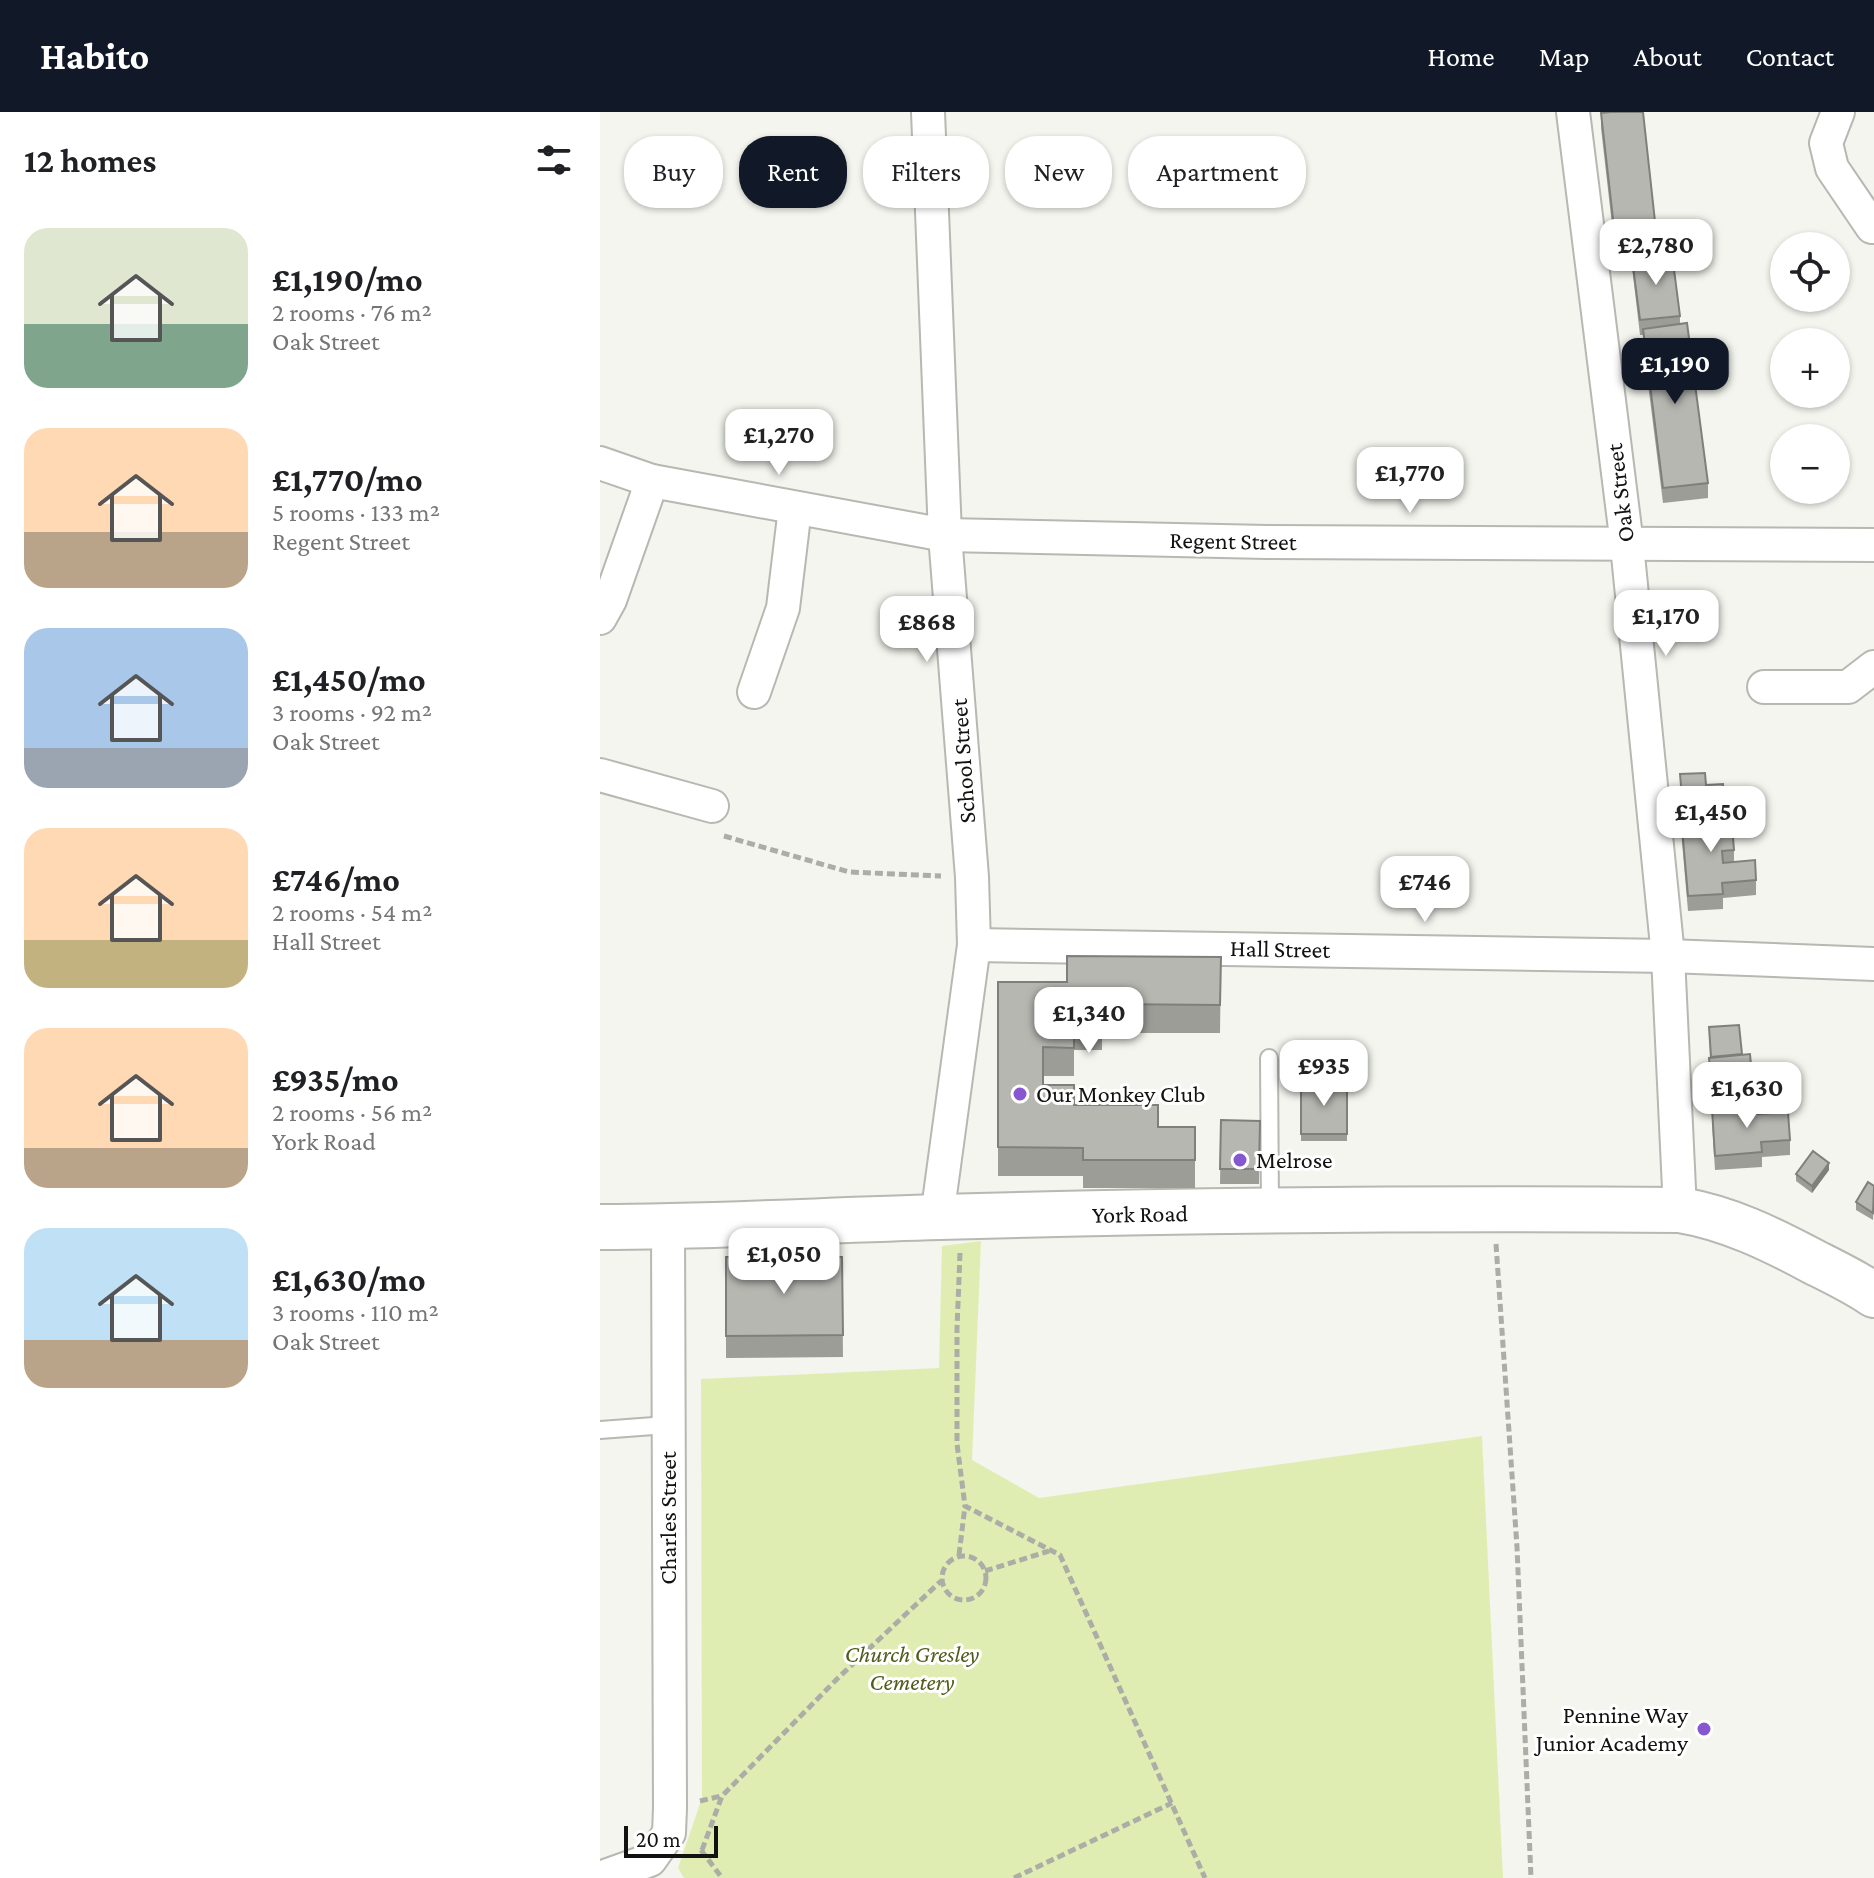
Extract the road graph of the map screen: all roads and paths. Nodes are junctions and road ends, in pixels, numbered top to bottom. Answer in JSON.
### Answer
{"nodes":[{"id":1,"x":928,"y":112,"type":"edge"},
{"id":2,"x":1573,"y":112,"type":"edge"},
{"id":3,"x":1838,"y":112,"type":"edge"},
{"id":4,"x":1872,"y":227,"type":"dead end"},
{"id":5,"x":600,"y":463,"type":"edge"},
{"id":6,"x":652,"y":481,"type":"junction"},
{"id":7,"x":795,"y":508,"type":"junction"},
{"id":8,"x":945,"y":535,"type":"junction"},
{"id":9,"x":1627,"y":545,"type":"junction"},
{"id":10,"x":1874,"y":545,"type":"edge"},
{"id":11,"x":600,"y":618,"type":"edge"},
{"id":12,"x":1874,"y":667,"type":"edge"},
{"id":13,"x":1764,"y":687,"type":"dead end"},
{"id":14,"x":754,"y":692,"type":"dead end"},
{"id":15,"x":600,"y":775,"type":"edge"},
{"id":16,"x":712,"y":806,"type":"joint"},
{"id":17,"x":972,"y":877,"type":"junction"},
{"id":18,"x":974,"y":945,"type":"junction"},
{"id":19,"x":1668,"y":956,"type":"junction"},
{"id":20,"x":1874,"y":964,"type":"edge"},
{"id":21,"x":1269,"y":1058,"type":"dead end"},
{"id":22,"x":1495,"y":1209,"type":"junction"},
{"id":23,"x":1680,"y":1210,"type":"junction"},
{"id":24,"x":1270,"y":1212,"type":"junction"},
{"id":25,"x":949,"y":1216,"type":"junction"},
{"id":26,"x":600,"y":1227,"type":"edge"},
{"id":27,"x":668,"y":1227,"type":"junction"},
{"id":28,"x":1874,"y":1295,"type":"edge"},
{"id":29,"x":667,"y":1425,"type":"junction"},
{"id":30,"x":600,"y":1430,"type":"edge"},
{"id":31,"x":965,"y":1506,"type":"junction"},
{"id":32,"x":1051,"y":1550,"type":"junction"},
{"id":33,"x":959,"y":1555,"type":"junction"},
{"id":34,"x":985,"y":1571,"type":"junction"},
{"id":35,"x":941,"y":1581,"type":"junction"},
{"id":36,"x":1172,"y":1803,"type":"junction"},
{"id":37,"x":670,"y":1820,"type":"junction"},
{"id":38,"x":702,"y":1850,"type":"junction"},
{"id":39,"x":600,"y":1878,"type":"edge"},
{"id":40,"x":722,"y":1878,"type":"edge"},
{"id":41,"x":1014,"y":1878,"type":"edge"},
{"id":42,"x":1205,"y":1878,"type":"edge"},
{"id":43,"x":1531,"y":1878,"type":"edge"}],
"edges":[{"from":1,"to":8,"type":"street","name":"School Street"},
{"from":2,"to":9,"type":"street","name":"Oak Street"},
{"from":3,"to":4,"type":"street"},
{"from":5,"to":6,"type":"street","name":"Regent Street"},
{"from":6,"to":7,"type":"street","name":"Regent Street"},
{"from":6,"to":11,"type":"street"},
{"from":7,"to":8,"type":"street","name":"Regent Street"},
{"from":7,"to":14,"type":"street"},
{"from":8,"to":9,"type":"street","name":"Regent Street"},
{"from":8,"to":17,"type":"street","name":"School Street"},
{"from":9,"to":10,"type":"street","name":"Regent Street"},
{"from":9,"to":19,"type":"street","name":"Oak Street"},
{"from":12,"to":13,"type":"street"},
{"from":15,"to":16,"type":"street"},
{"from":16,"to":17,"type":"path"},
{"from":17,"to":18,"type":"street","name":"School Street"},
{"from":18,"to":19,"type":"street","name":"Hall Street"},
{"from":18,"to":25,"type":"street","name":"School Street"},
{"from":19,"to":20,"type":"street","name":"Hall Street"},
{"from":19,"to":23,"type":"street","name":"Oak Street"},
{"from":21,"to":24,"type":"lane"},
{"from":22,"to":23,"type":"street","name":"York Road"},
{"from":22,"to":24,"type":"street","name":"York Road"},
{"from":22,"to":43,"type":"path"},
{"from":23,"to":28,"type":"street","name":"York Road"},
{"from":24,"to":25,"type":"street","name":"York Road"},
{"from":25,"to":27,"type":"street","name":"York Road"},
{"from":25,"to":31,"type":"path"},
{"from":26,"to":27,"type":"street","name":"York Road"},
{"from":27,"to":29,"type":"street","name":"Charles Street"},
{"from":29,"to":30,"type":"lane"},
{"from":29,"to":37,"type":"street","name":"Charles Street"},
{"from":31,"to":32,"type":"path"},
{"from":31,"to":33,"type":"path"},
{"from":32,"to":34,"type":"path"},
{"from":32,"to":36,"type":"path"},
{"from":33,"to":34,"type":"path"},
{"from":33,"to":35,"type":"path"},
{"from":34,"to":35,"type":"path"},
{"from":35,"to":38,"type":"path"},
{"from":36,"to":41,"type":"path"},
{"from":36,"to":42,"type":"path"},
{"from":37,"to":38,"type":"path"},
{"from":37,"to":39,"type":"street"},
{"from":38,"to":40,"type":"path"}]}
